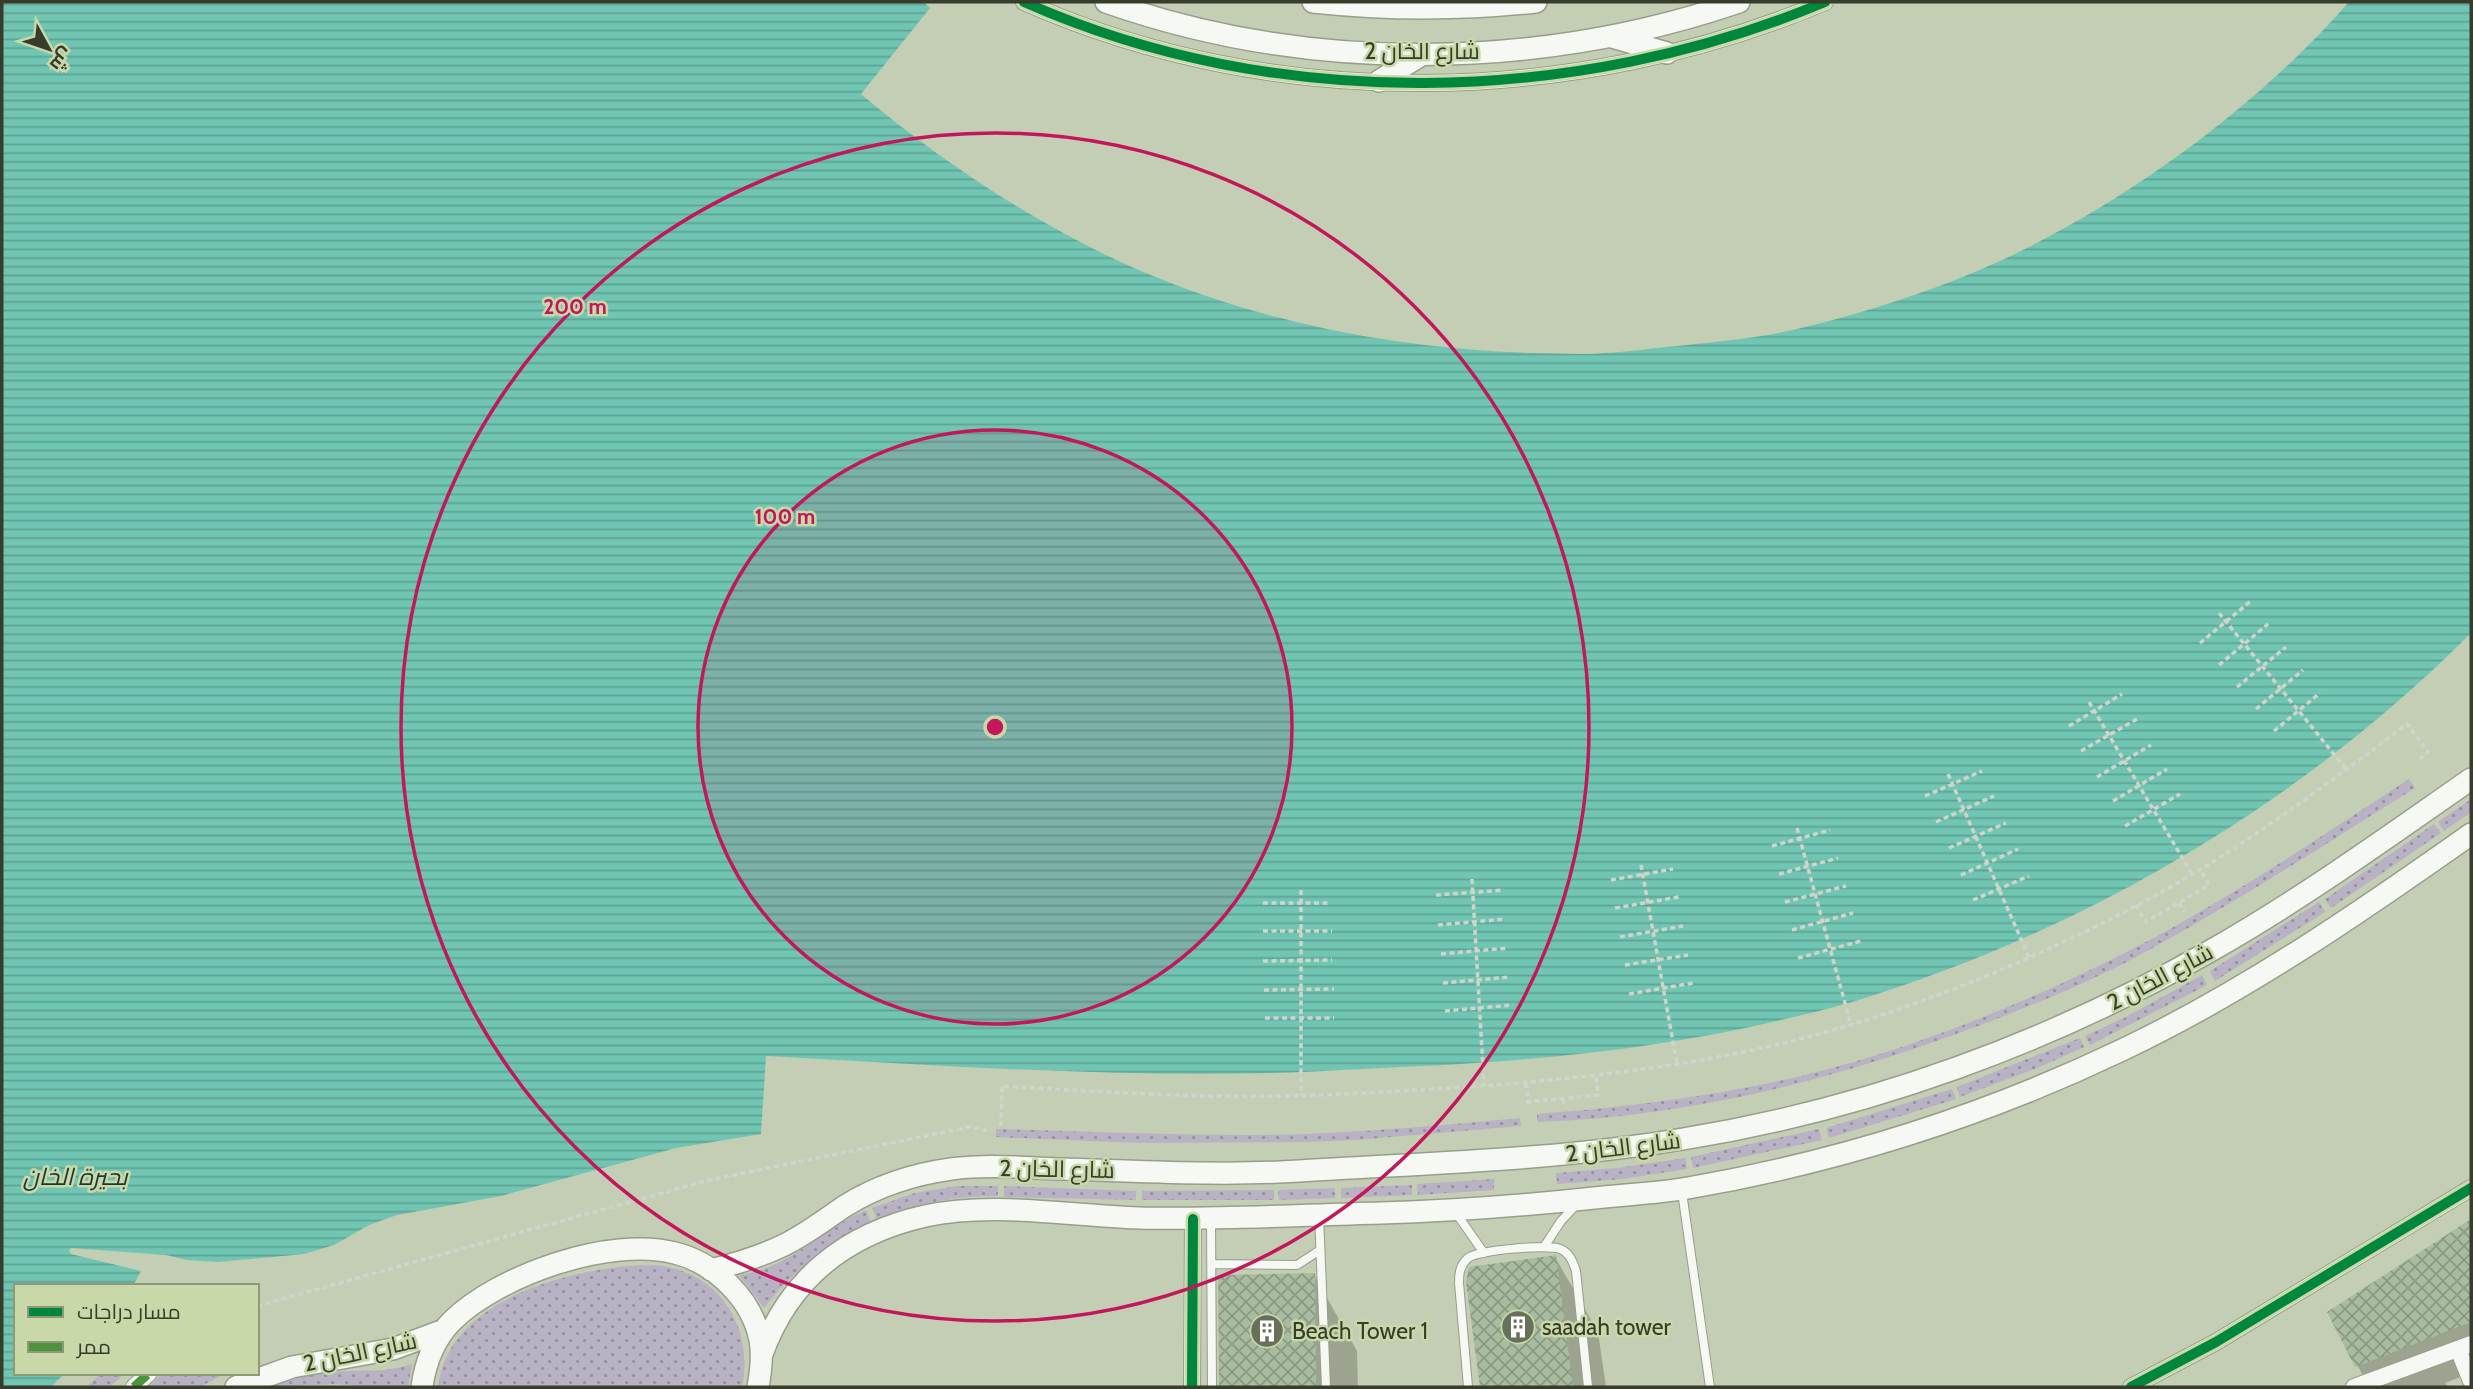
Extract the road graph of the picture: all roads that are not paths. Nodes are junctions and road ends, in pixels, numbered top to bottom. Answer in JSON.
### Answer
{"nodes":[{"id":1,"x":1024,"y":2,"type":"edge"},
{"id":2,"x":1106,"y":2,"type":"edge"},
{"id":3,"x":1313,"y":2,"type":"edge"},
{"id":4,"x":1536,"y":2,"type":"edge"},
{"id":5,"x":1739,"y":2,"type":"edge"},
{"id":6,"x":1825,"y":2,"type":"edge"},
{"id":7,"x":1610,"y":37,"type":"junction"},
{"id":8,"x":1667,"y":53,"type":"junction"},
{"id":9,"x":1423,"y":54,"type":"junction"},
{"id":10,"x":1379,"y":81,"type":"junction"},
{"id":11,"x":2471,"y":779,"type":"edge"},
{"id":12,"x":2471,"y":834,"type":"edge"},
{"id":13,"x":2471,"y":1188,"type":"edge"},
{"id":14,"x":1682,"y":1189,"type":"junction"},
{"id":15,"x":1582,"y":1200,"type":"junction"},
{"id":16,"x":1454,"y":1211,"type":"junction"},
{"id":17,"x":1319,"y":1215,"type":"junction"},
{"id":18,"x":1202,"y":1219,"type":"junction"},
{"id":19,"x":1544,"y":1247,"type":"junction"},
{"id":20,"x":1320,"y":1250,"type":"junction"},
{"id":21,"x":1484,"y":1253,"type":"junction"},
{"id":22,"x":1212,"y":1264,"type":"junction"},
{"id":23,"x":710,"y":1269,"type":"junction"},
{"id":24,"x":444,"y":1330,"type":"junction"},
{"id":25,"x":2465,"y":1346,"type":"edge"},
{"id":26,"x":762,"y":1354,"type":"junction"},
{"id":27,"x":147,"y":1375,"type":"edge"},
{"id":28,"x":2471,"y":1381,"type":"edge"},
{"id":29,"x":134,"y":1387,"type":"edge"},
{"id":30,"x":236,"y":1387,"type":"edge"},
{"id":31,"x":422,"y":1387,"type":"edge"},
{"id":32,"x":758,"y":1387,"type":"edge"},
{"id":33,"x":1192,"y":1387,"type":"edge"},
{"id":34,"x":1212,"y":1387,"type":"edge"},
{"id":35,"x":1326,"y":1387,"type":"edge"},
{"id":36,"x":1468,"y":1387,"type":"edge"},
{"id":37,"x":1588,"y":1387,"type":"edge"},
{"id":38,"x":1710,"y":1387,"type":"edge"},
{"id":39,"x":2131,"y":1387,"type":"edge"},
{"id":40,"x":2354,"y":1387,"type":"edge"}],
"edges":[{"from":1,"to":10,"type":"street"},
{"from":2,"to":9,"type":"main road","name":"شارع الخان 2"},
{"from":3,"to":4,"type":"main road","name":"شارع الخان 2"},
{"from":5,"to":7,"type":"main road","name":"شارع الخان 2"},
{"from":6,"to":8,"type":"street"},
{"from":7,"to":8,"type":"main road"},
{"from":7,"to":9,"type":"main road","name":"شارع الخان 2"},
{"from":8,"to":10,"type":"street"},
{"from":9,"to":10,"type":"main road"},
{"from":11,"to":23,"type":"main road","name":"شارع الخان 2"},
{"from":12,"to":14,"type":"main road","name":"شارع الخان 2"},
{"from":13,"to":39,"type":"street"},
{"from":14,"to":15,"type":"main road","name":"شارع الخان 2"},
{"from":14,"to":38,"type":"lane"},
{"from":15,"to":16,"type":"main road","name":"شارع الخان 2"},
{"from":15,"to":19,"type":"lane"},
{"from":16,"to":17,"type":"main road","name":"شارع الخان 2"},
{"from":16,"to":21,"type":"lane"},
{"from":17,"to":18,"type":"main road","name":"شارع الخان 2"},
{"from":17,"to":20,"type":"lane"},
{"from":18,"to":22,"type":"lane"},
{"from":18,"to":26,"type":"main road","name":"شارع الخان 2"},
{"from":18,"to":33,"type":"street"},
{"from":19,"to":21,"type":"lane"},
{"from":19,"to":37,"type":"lane"},
{"from":20,"to":22,"type":"lane"},
{"from":20,"to":35,"type":"lane"},
{"from":21,"to":36,"type":"lane"},
{"from":22,"to":34,"type":"lane"},
{"from":23,"to":24,"type":"main road"},
{"from":23,"to":26,"type":"main road"},
{"from":24,"to":30,"type":"main road","name":"شارع الخان 2"},
{"from":24,"to":31,"type":"main road"},
{"from":25,"to":28,"type":"street"},
{"from":25,"to":40,"type":"street"},
{"from":26,"to":32,"type":"main road"},
{"from":27,"to":29,"type":"street"}]}
